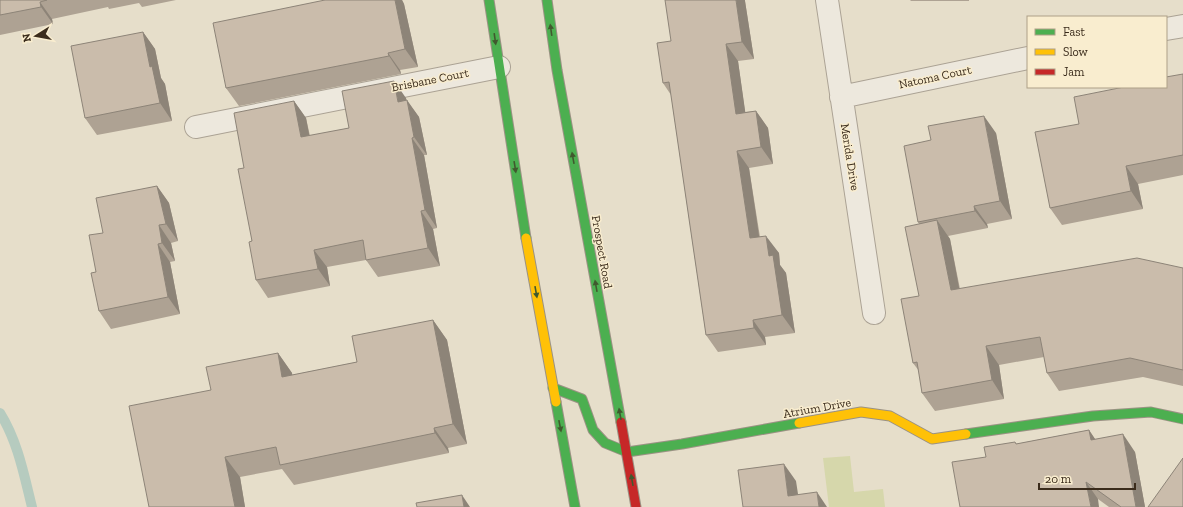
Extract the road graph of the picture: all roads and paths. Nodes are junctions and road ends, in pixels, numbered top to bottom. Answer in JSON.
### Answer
{"nodes":[{"id":1,"x":489,"y":0,"type":"edge"},
{"id":2,"x":547,"y":0,"type":"edge"},
{"id":3,"x":827,"y":0,"type":"edge"},
{"id":4,"x":1183,"y":26,"type":"edge"},
{"id":5,"x":1167,"y":30,"type":"edge"},
{"id":6,"x":1027,"y":58,"type":"edge"},
{"id":7,"x":499,"y":67,"type":"junction"},
{"id":8,"x":841,"y":97,"type":"junction"},
{"id":9,"x":196,"y":127,"type":"dead end"},
{"id":10,"x":874,"y":313,"type":"dead end"},
{"id":11,"x":553,"y":388,"type":"junction"},
{"id":12,"x":1183,"y":419,"type":"edge"},
{"id":13,"x":627,"y":452,"type":"junction"},
{"id":14,"x":575,"y":507,"type":"edge"},
{"id":15,"x":636,"y":507,"type":"edge"}],
"edges":[{"from":1,"to":7,"type":"main road","one_way":true},
{"from":13,"to":2,"type":"main road","name":"Prospect Road","one_way":true},
{"from":3,"to":8,"type":"street","name":"Merida Drive"},
{"from":4,"to":5,"type":"street"},
{"from":6,"to":8,"type":"street","name":"Natoma Court"},
{"from":7,"to":9,"type":"street","name":"Brisbane Court"},
{"from":7,"to":11,"type":"main road","one_way":true},
{"from":8,"to":10,"type":"street","name":"Merida Drive"},
{"from":11,"to":13,"type":"main road"},
{"from":11,"to":14,"type":"main road","one_way":true},
{"from":12,"to":13,"type":"main road","name":"Atrium Drive"},
{"from":15,"to":13,"type":"main road","name":"Prospect Road","one_way":true}]}
